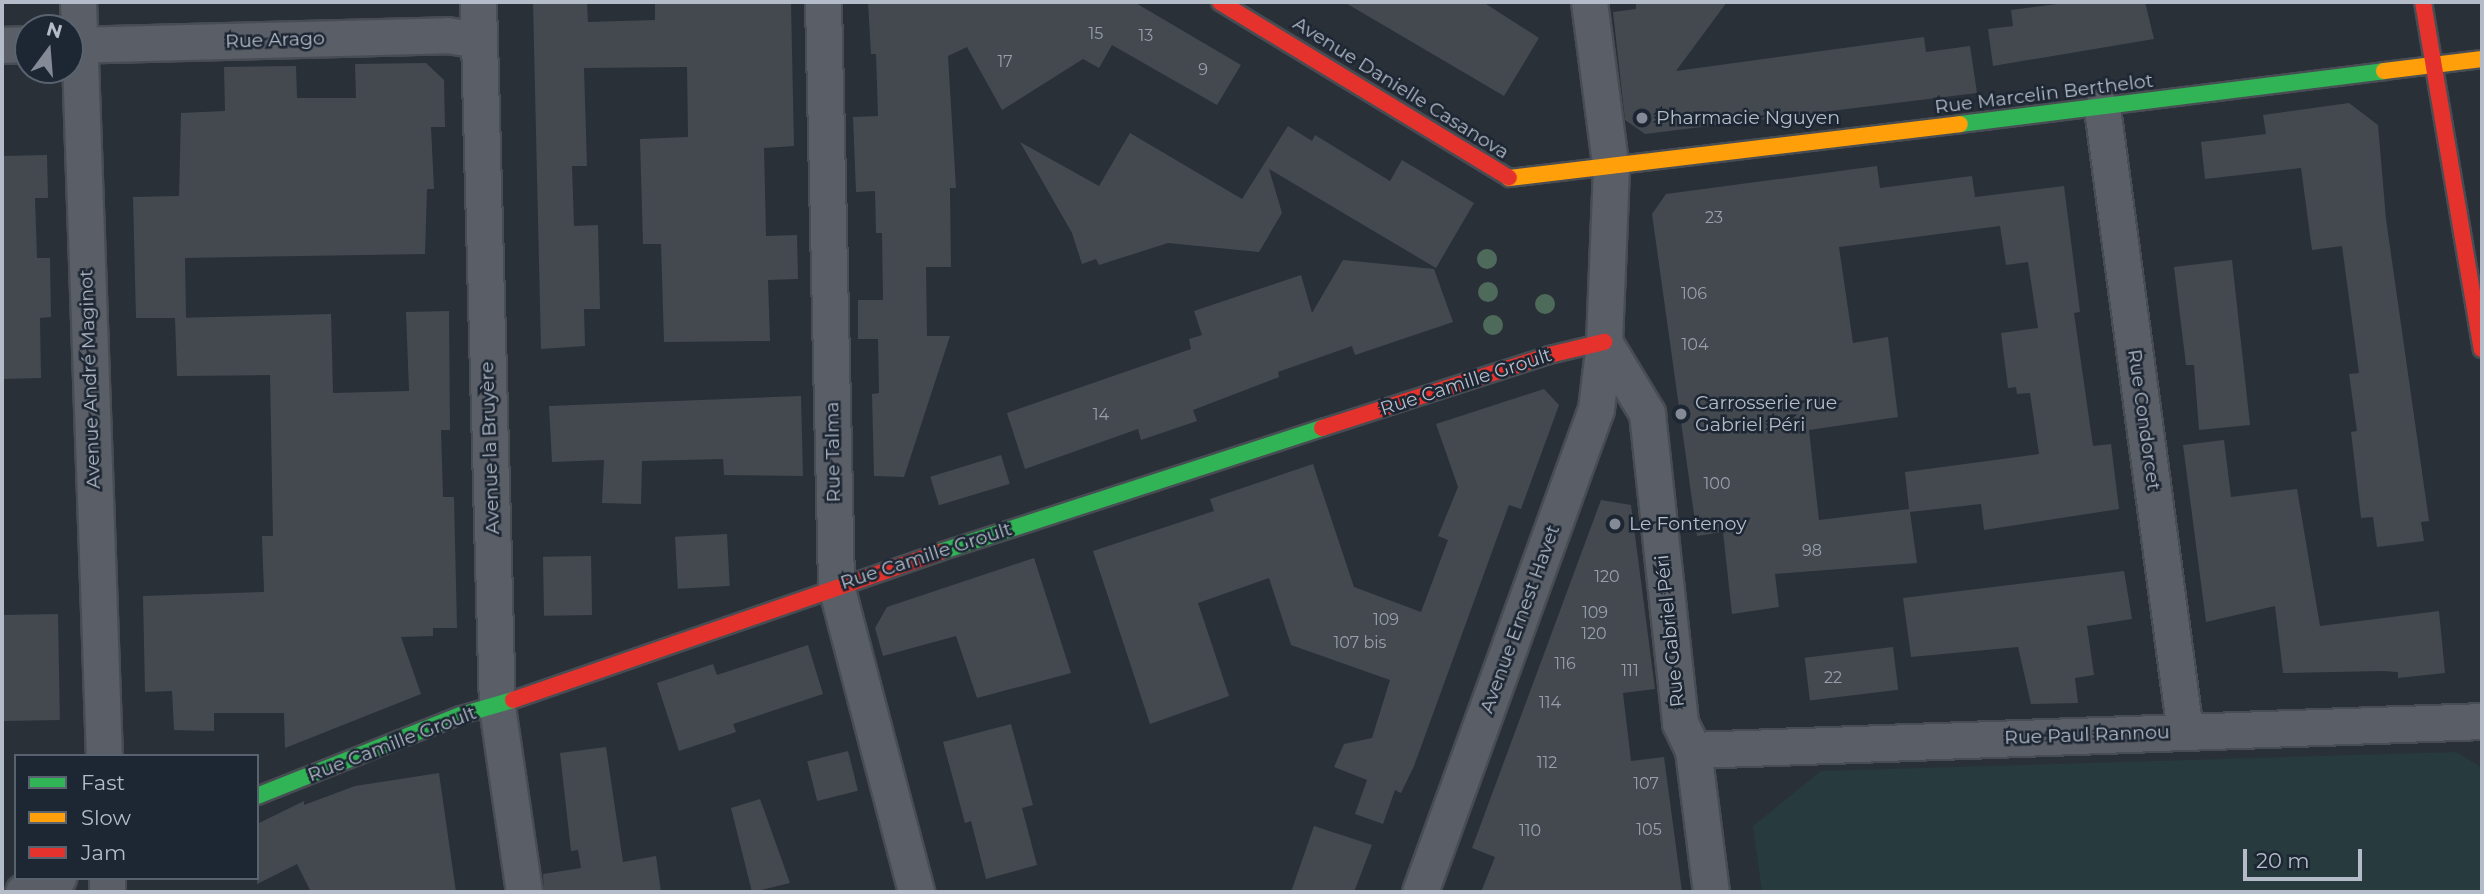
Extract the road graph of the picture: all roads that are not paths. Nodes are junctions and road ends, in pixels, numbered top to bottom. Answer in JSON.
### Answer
{"nodes":[{"id":1,"x":478,"y":2,"type":"edge"},
{"id":2,"x":823,"y":2,"type":"edge"},
{"id":3,"x":1220,"y":2,"type":"edge"},
{"id":4,"x":1589,"y":2,"type":"edge"},
{"id":5,"x":2423,"y":2,"type":"edge"},
{"id":6,"x":479,"y":40,"type":"junction"},
{"id":7,"x":84,"y":45,"type":"edge"},
{"id":8,"x":2482,"y":60,"type":"edge"},
{"id":9,"x":2431,"y":66,"type":"junction"},
{"id":10,"x":76,"y":84,"type":"edge"},
{"id":11,"x":2102,"y":108,"type":"junction"},
{"id":12,"x":1611,"y":171,"type":"junction"},
{"id":13,"x":1604,"y":342,"type":"junction"},
{"id":14,"x":2482,"y":349,"type":"edge"},
{"id":15,"x":836,"y":586,"type":"junction"},
{"id":16,"x":497,"y":706,"type":"junction"},
{"id":17,"x":2482,"y":720,"type":"edge"},
{"id":18,"x":2185,"y":732,"type":"junction"},
{"id":19,"x":1693,"y":750,"type":"junction"},
{"id":20,"x":104,"y":754,"type":"edge"},
{"id":21,"x":259,"y":795,"type":"edge"},
{"id":22,"x":53,"y":880,"type":"edge"},
{"id":23,"x":23,"y":892,"type":"edge"},
{"id":24,"x":524,"y":892,"type":"edge"},
{"id":25,"x":916,"y":892,"type":"edge"},
{"id":26,"x":1420,"y":892,"type":"edge"},
{"id":27,"x":1711,"y":892,"type":"edge"}],
"edges":[{"from":1,"to":6,"type":"street","name":"Avenue la Bruyère"},
{"from":2,"to":15,"type":"street","name":"Rue Talma"},
{"from":3,"to":12,"type":"street","name":"Avenue Danielle Casanova"},
{"from":4,"to":12,"type":"street"},
{"from":5,"to":9,"type":"street"},
{"from":6,"to":7,"type":"street","name":"Rue Arago"},
{"from":6,"to":16,"type":"street","name":"Avenue la Bruyère"},
{"from":8,"to":9,"type":"street","name":"Rue Marcelin Berthelot"},
{"from":9,"to":11,"type":"street","name":"Rue Marcelin Berthelot"},
{"from":9,"to":14,"type":"street"},
{"from":10,"to":20,"type":"street","name":"Avenue André Maginot"},
{"from":11,"to":12,"type":"street","name":"Rue Marcelin Berthelot"},
{"from":11,"to":18,"type":"street","name":"Rue Condorcet"},
{"from":12,"to":13,"type":"street"},
{"from":13,"to":15,"type":"street","name":"Rue Camille Groult"},
{"from":13,"to":19,"type":"street","name":"Rue Gabriel Péri"},
{"from":13,"to":26,"type":"street","name":"Avenue Ernest Havet"},
{"from":15,"to":16,"type":"street","name":"Rue Camille Groult"},
{"from":15,"to":25,"type":"street","name":"Rue Talma"},
{"from":16,"to":21,"type":"street","name":"Rue Camille Groult"},
{"from":16,"to":24,"type":"street","name":"Avenue la Bruyère"},
{"from":17,"to":18,"type":"street","name":"Rue Paul Rannou"},
{"from":18,"to":19,"type":"street","name":"Rue Paul Rannou"},
{"from":19,"to":27,"type":"street","name":"Rue Gabriel Péri"},
{"from":22,"to":23,"type":"street"}]}
